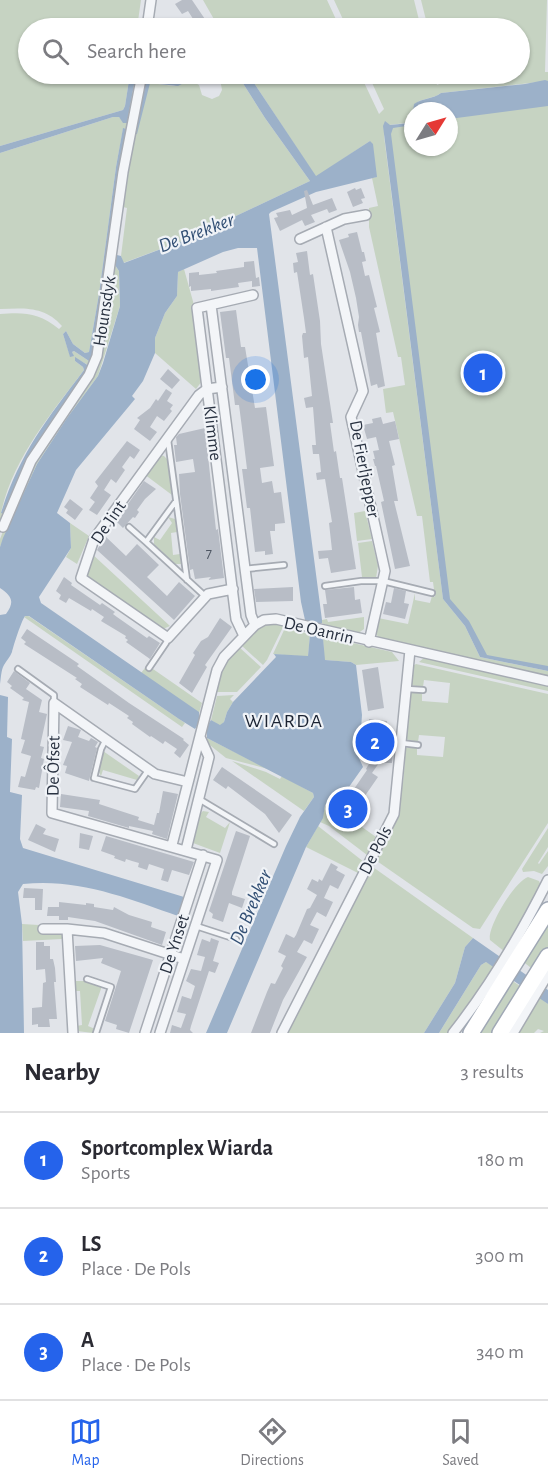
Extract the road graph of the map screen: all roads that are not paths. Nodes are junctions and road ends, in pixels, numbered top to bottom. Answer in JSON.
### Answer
{"nodes":[{"id":1,"x":151,"y":0,"type":"edge"},
{"id":2,"x":148,"y":18,"type":"edge"},
{"id":3,"x":140,"y":84,"type":"edge"},
{"id":4,"x":366,"y":214,"type":"dead end"},
{"id":5,"x":326,"y":227,"type":"junction"},
{"id":6,"x":300,"y":239,"type":"dead end"},
{"id":7,"x":253,"y":295,"type":"dead end"},
{"id":8,"x":211,"y":305,"type":"junction"},
{"id":9,"x":222,"y":387,"type":"junction"},
{"id":10,"x":207,"y":389,"type":"junction"},
{"id":11,"x":168,"y":437,"type":"junction"},
{"id":12,"x":176,"y":501,"type":"junction"},
{"id":13,"x":129,"y":526,"type":"dead end"},
{"id":14,"x":3,"y":527,"type":"dead end"},
{"id":15,"x":146,"y":542,"type":"junction"},
{"id":16,"x":284,"y":565,"type":"dead end"},
{"id":17,"x":245,"y":570,"type":"junction"},
{"id":18,"x":231,"y":571,"type":"junction"},
{"id":19,"x":187,"y":580,"type":"junction"},
{"id":20,"x":383,"y":581,"type":"junction"},
{"id":21,"x":325,"y":586,"type":"dead end"},
{"id":22,"x":233,"y":589,"type":"junction"},
{"id":23,"x":432,"y":592,"type":"dead end"},
{"id":24,"x":206,"y":597,"type":"junction"},
{"id":25,"x":255,"y":625,"type":"junction"},
{"id":26,"x":244,"y":636,"type":"junction"},
{"id":27,"x":168,"y":638,"type":"junction"},
{"id":28,"x":369,"y":642,"type":"junction"},
{"id":29,"x":410,"y":650,"type":"junction"},
{"id":30,"x":149,"y":668,"type":"dead end"},
{"id":31,"x":18,"y":669,"type":"dead end"},
{"id":32,"x":548,"y":681,"type":"edge"},
{"id":33,"x":406,"y":689,"type":"junction"},
{"id":34,"x":423,"y":690,"type":"dead end"},
{"id":35,"x":54,"y":703,"type":"junction"},
{"id":36,"x":201,"y":732,"type":"junction"},
{"id":37,"x":106,"y":739,"type":"junction"},
{"id":38,"x":401,"y":743,"type":"junction"},
{"id":39,"x":418,"y":745,"type":"dead end"},
{"id":40,"x":149,"y":769,"type":"junction"},
{"id":41,"x":188,"y":782,"type":"junction"},
{"id":42,"x":198,"y":799,"type":"junction"},
{"id":43,"x":274,"y":844,"type":"dead end"},
{"id":44,"x":172,"y":845,"type":"junction"},
{"id":45,"x":186,"y":850,"type":"junction"},
{"id":46,"x":203,"y":855,"type":"junction"},
{"id":47,"x":217,"y":860,"type":"joint"},
{"id":48,"x":548,"y":880,"type":"edge"},
{"id":49,"x":548,"y":910,"type":"edge"},
{"id":50,"x":195,"y":925,"type":"junction"},
{"id":51,"x":43,"y":928,"type":"dead end"},
{"id":52,"x":66,"y":929,"type":"junction"},
{"id":53,"x":236,"y":939,"type":"dead end"},
{"id":54,"x":171,"y":955,"type":"junction"},
{"id":55,"x":514,"y":956,"type":"junction"},
{"id":56,"x":548,"y":956,"type":"edge"},
{"id":57,"x":184,"y":959,"type":"junction"},
{"id":58,"x":502,"y":974,"type":"junction"},
{"id":59,"x":544,"y":975,"type":"edge"},
{"id":60,"x":87,"y":979,"type":"dead end"},
{"id":61,"x":530,"y":993,"type":"junction"},
{"id":62,"x":73,"y":1033,"type":"edge"},
{"id":63,"x":96,"y":1033,"type":"edge"},
{"id":64,"x":145,"y":1033,"type":"edge"},
{"id":65,"x":160,"y":1033,"type":"edge"},
{"id":66,"x":282,"y":1033,"type":"edge"},
{"id":67,"x":453,"y":1033,"type":"edge"},
{"id":68,"x":471,"y":1033,"type":"edge"},
{"id":69,"x":500,"y":1033,"type":"edge"},
{"id":70,"x":513,"y":1033,"type":"edge"}],
"edges":[{"from":1,"to":2,"type":"street"},
{"from":3,"to":14,"type":"street","name":"Hounsdyk"},
{"from":4,"to":5,"type":"street"},
{"from":5,"to":6,"type":"street"},
{"from":5,"to":20,"type":"street","name":"De Fierljepper"},
{"from":7,"to":8,"type":"street"},
{"from":8,"to":9,"type":"street","name":"Klimme"},
{"from":8,"to":10,"type":"street","name":"Klimme"},
{"from":9,"to":10,"type":"street"},
{"from":9,"to":17,"type":"street","name":"Klimme"},
{"from":10,"to":11,"type":"street","name":"De Jint"},
{"from":10,"to":18,"type":"street","name":"Klimme"},
{"from":11,"to":12,"type":"lane"},
{"from":11,"to":27,"type":"street","name":"De Jint"},
{"from":12,"to":15,"type":"lane"},
{"from":12,"to":19,"type":"lane"},
{"from":13,"to":15,"type":"lane"},
{"from":15,"to":19,"type":"lane"},
{"from":16,"to":17,"type":"lane"},
{"from":17,"to":18,"type":"street"},
{"from":17,"to":25,"type":"street","name":"Klimme"},
{"from":18,"to":22,"type":"street","name":"Klimme"},
{"from":19,"to":24,"type":"lane"},
{"from":20,"to":21,"type":"lane"},
{"from":20,"to":23,"type":"lane"},
{"from":20,"to":28,"type":"street","name":"De Fierljepper"},
{"from":22,"to":24,"type":"street"},
{"from":22,"to":26,"type":"street","name":"Klimme"},
{"from":24,"to":27,"type":"street"},
{"from":25,"to":26,"type":"street"},
{"from":25,"to":28,"type":"street","name":"De Oanrin"},
{"from":26,"to":36,"type":"street"},
{"from":27,"to":30,"type":"lane"},
{"from":28,"to":29,"type":"street","name":"De Oanrin"},
{"from":29,"to":32,"type":"street","name":"De Oanrin"},
{"from":29,"to":33,"type":"street","name":"De Pols"},
{"from":31,"to":35,"type":"lane"},
{"from":33,"to":34,"type":"lane"},
{"from":33,"to":38,"type":"street","name":"De Pols"},
{"from":35,"to":37,"type":"street","name":"De Ôfset"},
{"from":35,"to":44,"type":"street","name":"De Ôfset"},
{"from":36,"to":41,"type":"street"},
{"from":36,"to":42,"type":"street"},
{"from":37,"to":40,"type":"street","name":"De Ôfset"},
{"from":37,"to":40,"type":"lane"},
{"from":38,"to":39,"type":"lane"},
{"from":38,"to":66,"type":"street","name":"De Pols"},
{"from":40,"to":41,"type":"street","name":"De Ôfset"},
{"from":41,"to":44,"type":"street"},
{"from":42,"to":43,"type":"lane"},
{"from":42,"to":45,"type":"street"},
{"from":44,"to":45,"type":"street","name":"De Ôfset"},
{"from":45,"to":46,"type":"street","name":"De Ôfset"},
{"from":46,"to":47,"type":"street","name":"De Ôfset"},
{"from":46,"to":54,"type":"street","name":"De Ynset"},
{"from":47,"to":50,"type":"street","name":"De Ynset"},
{"from":48,"to":55,"type":"street"},
{"from":49,"to":55,"type":"main road"},
{"from":50,"to":53,"type":"lane"},
{"from":50,"to":57,"type":"street","name":"De Ynset"},
{"from":51,"to":52,"type":"street"},
{"from":52,"to":54,"type":"street"},
{"from":52,"to":62,"type":"street"},
{"from":54,"to":57,"type":"street"},
{"from":54,"to":64,"type":"street","name":"De Ynset"},
{"from":55,"to":58,"type":"main road"},
{"from":56,"to":59,"type":"main road"},
{"from":57,"to":65,"type":"street","name":"De Ynset"},
{"from":58,"to":67,"type":"street"},
{"from":58,"to":68,"type":"main road"},
{"from":59,"to":61,"type":"main road"},
{"from":60,"to":63,"type":"lane"},
{"from":61,"to":69,"type":"main road"},
{"from":61,"to":70,"type":"street"}]}
